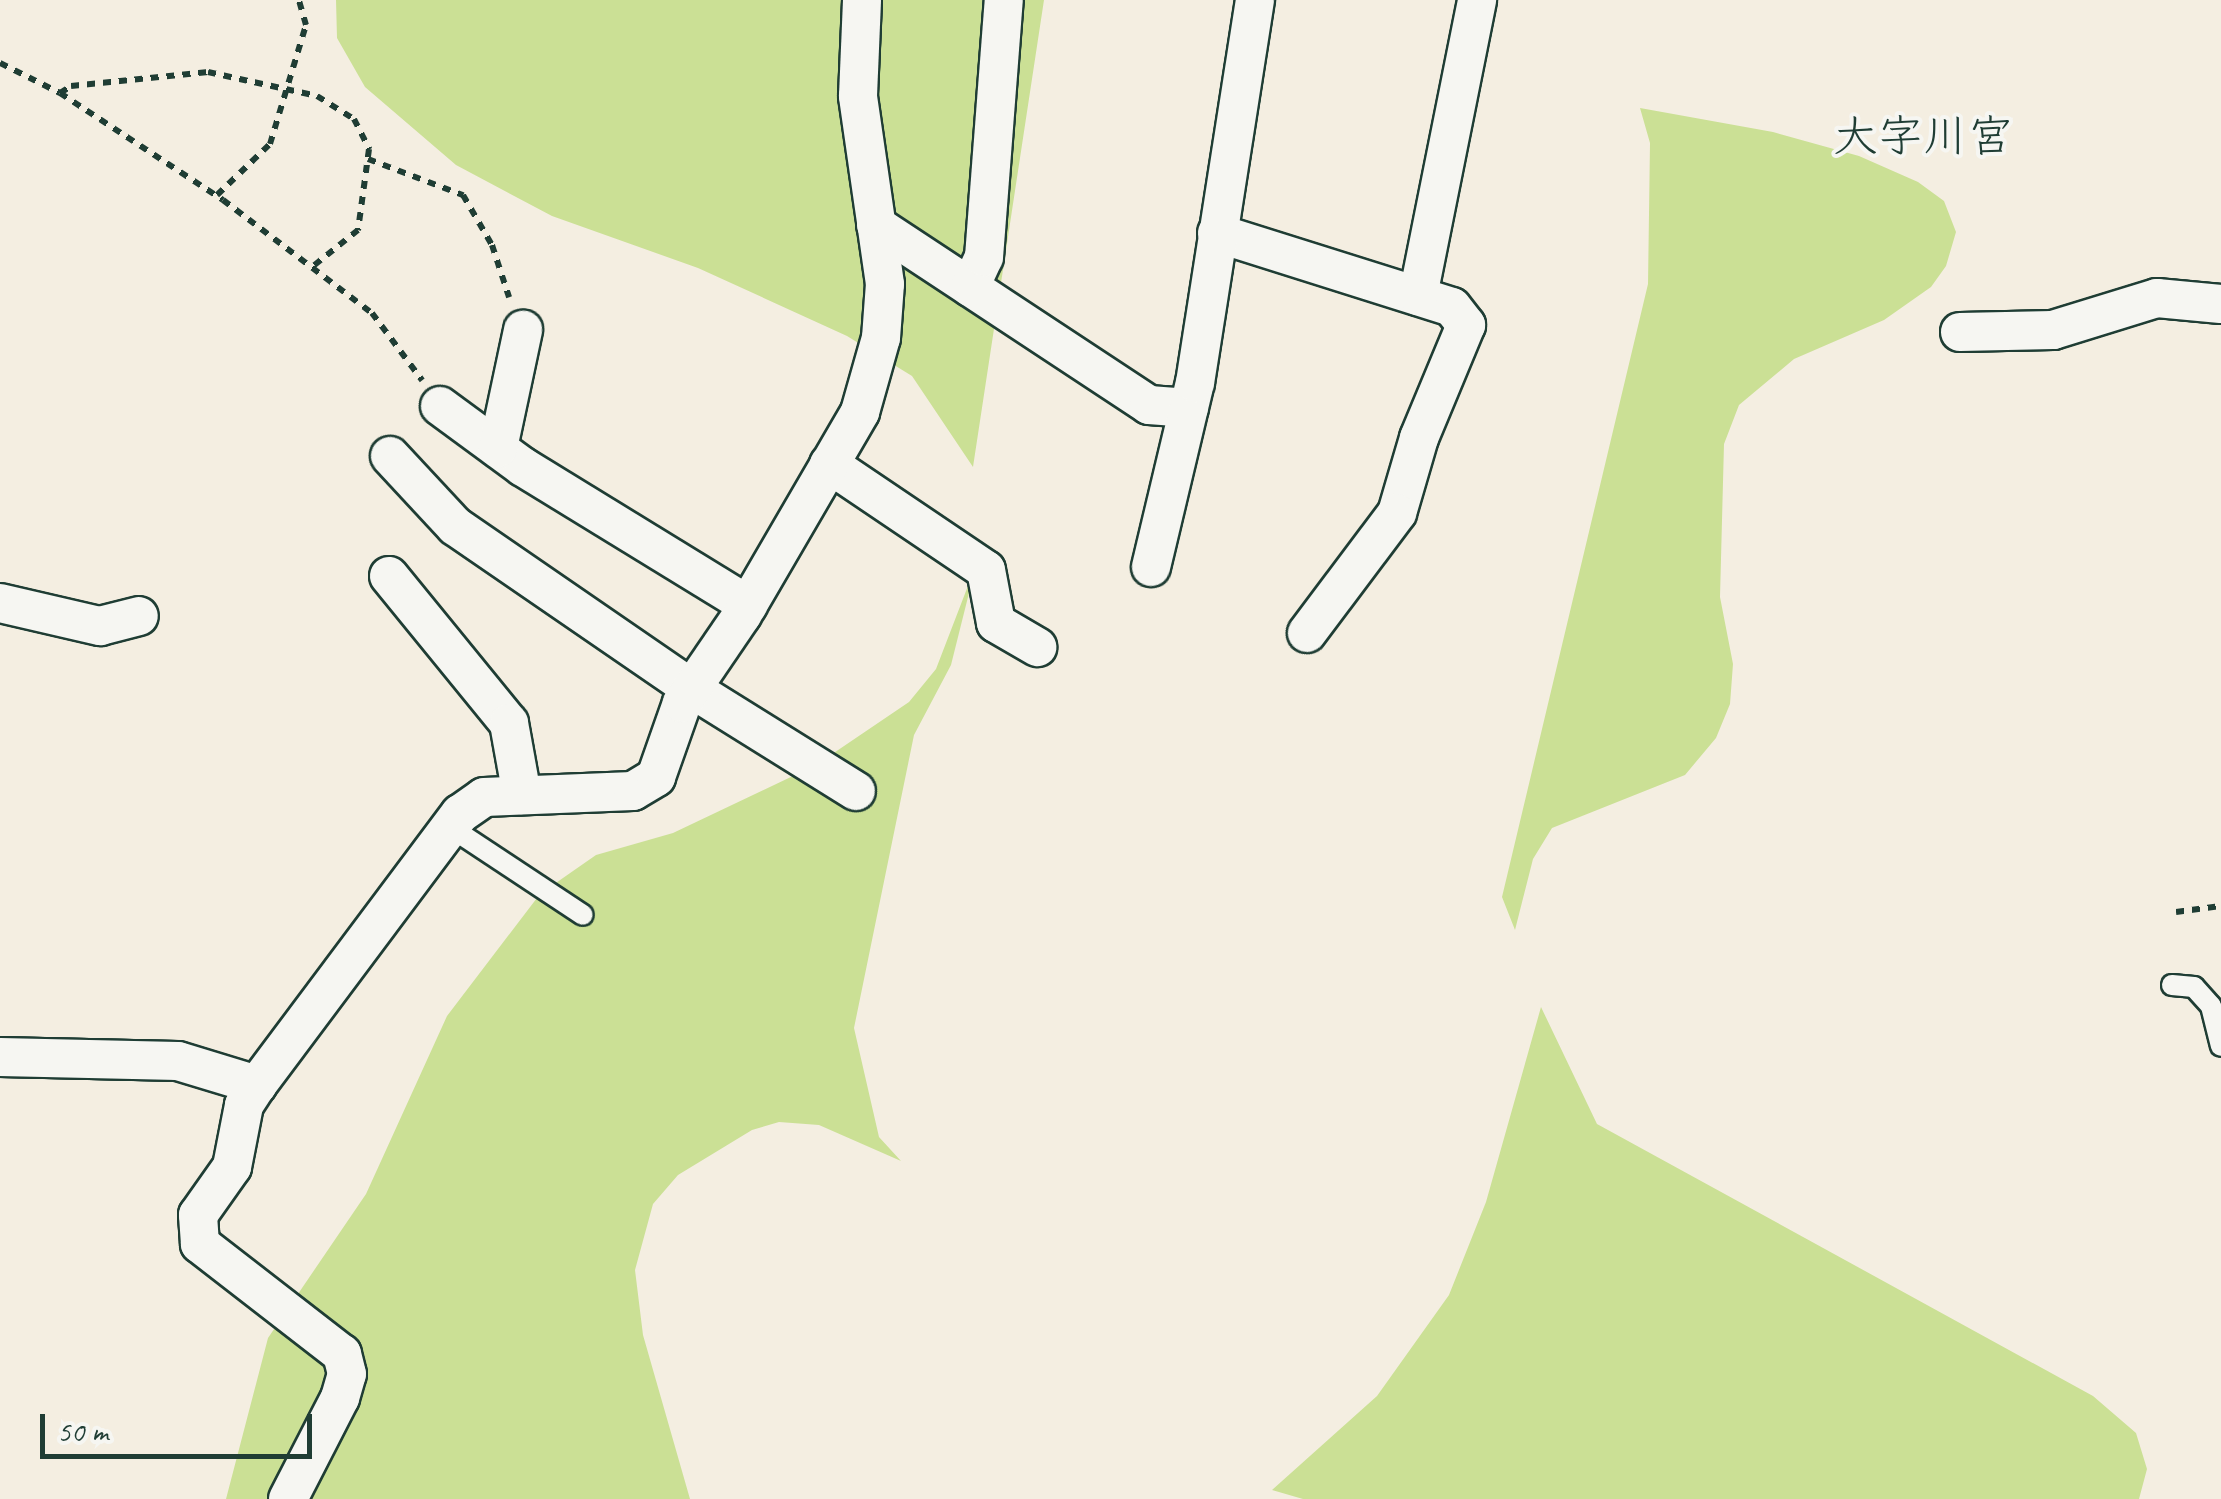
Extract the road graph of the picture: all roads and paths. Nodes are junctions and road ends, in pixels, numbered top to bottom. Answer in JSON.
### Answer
{"nodes":[{"id":1,"x":300,"y":0,"type":"edge"},
{"id":2,"x":862,"y":0,"type":"edge"},
{"id":3,"x":1004,"y":0,"type":"edge"},
{"id":4,"x":1255,"y":0,"type":"edge"},
{"id":5,"x":1477,"y":0,"type":"edge"},
{"id":6,"x":0,"y":63,"type":"edge"},
{"id":7,"x":289,"y":89,"type":"junction"},
{"id":8,"x":60,"y":94,"type":"junction"},
{"id":9,"x":368,"y":158,"type":"junction"},
{"id":10,"x":216,"y":195,"type":"junction"},
{"id":11,"x":876,"y":225,"type":"junction"},
{"id":12,"x":1217,"y":233,"type":"junction"},
{"id":13,"x":312,"y":267,"type":"junction"},
{"id":14,"x":970,"y":287,"type":"junction"},
{"id":15,"x":1418,"y":296,"type":"junction"},
{"id":16,"x":2221,"y":304,"type":"edge"},
{"id":17,"x":523,"y":330,"type":"joint"},
{"id":18,"x":1960,"y":332,"type":"dead end"},
{"id":19,"x":440,"y":406,"type":"joint"},
{"id":20,"x":1189,"y":408,"type":"junction"},
{"id":21,"x":498,"y":448,"type":"junction"},
{"id":22,"x":390,"y":456,"type":"dead end"},
{"id":23,"x":829,"y":464,"type":"junction"},
{"id":24,"x":1151,"y":567,"type":"dead end"},
{"id":25,"x":390,"y":576,"type":"dead end"},
{"id":26,"x":0,"y":603,"type":"edge"},
{"id":27,"x":748,"y":605,"type":"junction"},
{"id":28,"x":139,"y":616,"type":"dead end"},
{"id":29,"x":1307,"y":633,"type":"dead end"},
{"id":30,"x":1037,"y":646,"type":"dead end"},
{"id":31,"x":692,"y":689,"type":"junction"},
{"id":32,"x":856,"y":791,"type":"dead end"},
{"id":33,"x":522,"y":795,"type":"junction"},
{"id":34,"x":450,"y":826,"type":"junction"},
{"id":35,"x":2221,"y":906,"type":"edge"},
{"id":36,"x":2176,"y":912,"type":"dead end"},
{"id":37,"x":583,"y":915,"type":"dead end"},
{"id":38,"x":2172,"y":985,"type":"dead end"},
{"id":39,"x":2221,"y":1046,"type":"edge"},
{"id":40,"x":0,"y":1057,"type":"edge"},
{"id":41,"x":257,"y":1085,"type":"junction"},
{"id":42,"x":288,"y":1499,"type":"edge"}],
"edges":[{"from":1,"to":7,"type":"path"},
{"from":2,"to":11,"type":"street"},
{"from":3,"to":14,"type":"street"},
{"from":4,"to":12,"type":"street"},
{"from":5,"to":15,"type":"street"},
{"from":6,"to":8,"type":"path"},
{"from":7,"to":8,"type":"path"},
{"from":7,"to":9,"type":"path"},
{"from":7,"to":10,"type":"path"},
{"from":8,"to":10,"type":"path"},
{"from":9,"to":13,"type":"path"},
{"from":9,"to":17,"type":"path"},
{"from":10,"to":13,"type":"path"},
{"from":11,"to":14,"type":"street"},
{"from":11,"to":23,"type":"street"},
{"from":12,"to":15,"type":"street"},
{"from":12,"to":20,"type":"street"},
{"from":13,"to":19,"type":"path"},
{"from":14,"to":20,"type":"street"},
{"from":15,"to":29,"type":"street"},
{"from":16,"to":18,"type":"street"},
{"from":17,"to":21,"type":"street"},
{"from":19,"to":21,"type":"street"},
{"from":20,"to":24,"type":"street"},
{"from":21,"to":27,"type":"street"},
{"from":22,"to":31,"type":"street"},
{"from":23,"to":27,"type":"street"},
{"from":23,"to":30,"type":"street"},
{"from":25,"to":33,"type":"street"},
{"from":26,"to":28,"type":"street"},
{"from":27,"to":31,"type":"street"},
{"from":31,"to":32,"type":"street"},
{"from":31,"to":33,"type":"street"},
{"from":33,"to":34,"type":"street"},
{"from":34,"to":37,"type":"lane"},
{"from":34,"to":41,"type":"street"},
{"from":35,"to":36,"type":"path"},
{"from":38,"to":39,"type":"lane"},
{"from":40,"to":41,"type":"street"},
{"from":41,"to":42,"type":"street"}]}
